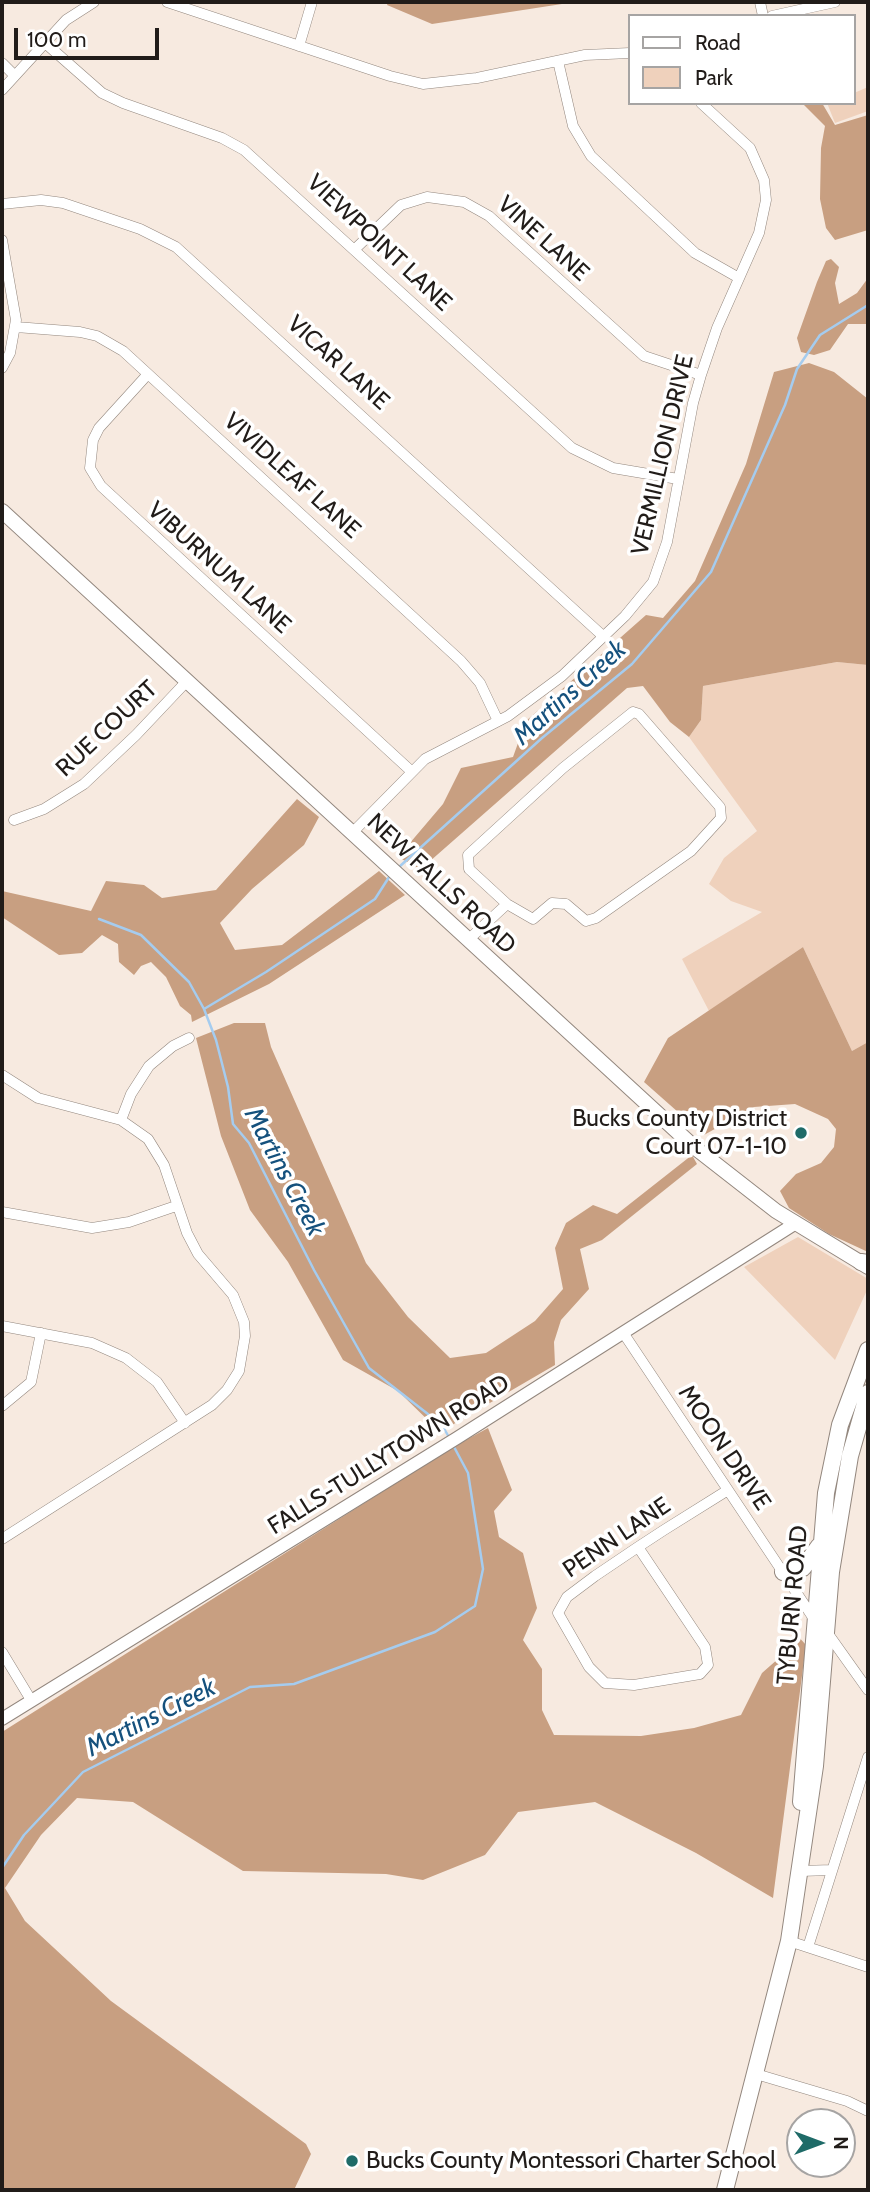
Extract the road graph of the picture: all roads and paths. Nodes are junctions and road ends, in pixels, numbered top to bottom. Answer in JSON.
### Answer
{"nodes":[{"id":1,"x":94,"y":2,"type":"edge"},
{"id":2,"x":167,"y":2,"type":"edge"},
{"id":3,"x":312,"y":2,"type":"edge"},
{"id":4,"x":835,"y":2,"type":"edge"},
{"id":5,"x":79,"y":5,"type":"edge"},
{"id":6,"x":781,"y":14,"type":"edge"},
{"id":7,"x":44,"y":42,"type":"junction"},
{"id":8,"x":299,"y":46,"type":"junction"},
{"id":9,"x":628,"y":54,"type":"edge"},
{"id":10,"x":558,"y":61,"type":"junction"},
{"id":11,"x":2,"y":63,"type":"edge"},
{"id":12,"x":14,"y":75,"type":"junction"},
{"id":13,"x":2,"y":90,"type":"edge"},
{"id":14,"x":703,"y":105,"type":"edge"},
{"id":15,"x":2,"y":204,"type":"edge"},
{"id":16,"x":2,"y":240,"type":"edge"},
{"id":17,"x":355,"y":249,"type":"junction"},
{"id":18,"x":738,"y":278,"type":"junction"},
{"id":19,"x":16,"y":327,"type":"junction"},
{"id":20,"x":2,"y":368,"type":"edge"},
{"id":21,"x":148,"y":374,"type":"junction"},
{"id":22,"x":701,"y":375,"type":"junction"},
{"id":23,"x":678,"y":480,"type":"junction"},
{"id":24,"x":2,"y":511,"type":"edge"},
{"id":25,"x":604,"y":636,"type":"junction"},
{"id":26,"x":187,"y":681,"type":"junction"},
{"id":27,"x":498,"y":721,"type":"junction"},
{"id":28,"x":411,"y":771,"type":"junction"},
{"id":29,"x":14,"y":820,"type":"dead end"},
{"id":30,"x":352,"y":833,"type":"junction"},
{"id":31,"x":507,"y":904,"type":"junction"},
{"id":32,"x":468,"y":940,"type":"junction"},
{"id":33,"x":189,"y":1038,"type":"dead end"},
{"id":34,"x":2,"y":1075,"type":"edge"},
{"id":35,"x":121,"y":1120,"type":"junction"},
{"id":36,"x":176,"y":1206,"type":"junction"},
{"id":37,"x":2,"y":1212,"type":"edge"},
{"id":38,"x":796,"y":1223,"type":"junction"},
{"id":39,"x":866,"y":1264,"type":"edge"},
{"id":40,"x":2,"y":1326,"type":"edge"},
{"id":41,"x":41,"y":1333,"type":"junction"},
{"id":42,"x":624,"y":1334,"type":"junction"},
{"id":43,"x":868,"y":1350,"type":"edge"},
{"id":44,"x":868,"y":1393,"type":"edge"},
{"id":45,"x":2,"y":1406,"type":"edge"},
{"id":46,"x":185,"y":1423,"type":"junction"},
{"id":47,"x":728,"y":1490,"type":"junction"},
{"id":48,"x":2,"y":1539,"type":"edge"},
{"id":49,"x":820,"y":1544,"type":"junction"},
{"id":50,"x":638,"y":1547,"type":"junction"},
{"id":51,"x":783,"y":1572,"type":"junction"},
{"id":52,"x":820,"y":1625,"type":"junction"},
{"id":53,"x":2,"y":1652,"type":"edge"},
{"id":54,"x":868,"y":1690,"type":"edge"},
{"id":55,"x":31,"y":1700,"type":"junction"},
{"id":56,"x":2,"y":1718,"type":"edge"},
{"id":57,"x":868,"y":1757,"type":"edge"},
{"id":58,"x":832,"y":1870,"type":"junction"},
{"id":59,"x":800,"y":1871,"type":"junction"},
{"id":60,"x":789,"y":1941,"type":"junction"},
{"id":61,"x":808,"y":1948,"type":"junction"},
{"id":62,"x":868,"y":1967,"type":"edge"},
{"id":63,"x":756,"y":2074,"type":"junction"},
{"id":64,"x":868,"y":2111,"type":"edge"},
{"id":65,"x":724,"y":2190,"type":"edge"}],
"edges":[{"from":1,"to":5,"type":"street"},
{"from":2,"to":8,"type":"street"},
{"from":3,"to":8,"type":"street"},
{"from":4,"to":6,"type":"street"},
{"from":5,"to":7,"type":"street"},
{"from":7,"to":12,"type":"street"},
{"from":7,"to":17,"type":"street","name":"VIEWPOINT LANE"},
{"from":8,"to":10,"type":"street"},
{"from":9,"to":10,"type":"street"},
{"from":10,"to":18,"type":"street"},
{"from":11,"to":12,"type":"street"},
{"from":12,"to":13,"type":"street"},
{"from":14,"to":18,"type":"street","name":"VERMILLION DRIVE"},
{"from":15,"to":25,"type":"street","name":"VICAR LANE"},
{"from":16,"to":19,"type":"street"},
{"from":17,"to":22,"type":"street","name":"VINE LANE"},
{"from":17,"to":23,"type":"street","name":"VIEWPOINT LANE"},
{"from":18,"to":22,"type":"street","name":"VERMILLION DRIVE"},
{"from":19,"to":20,"type":"street"},
{"from":19,"to":21,"type":"street","name":"VIVIDLEAF LANE"},
{"from":21,"to":27,"type":"street","name":"VIVIDLEAF LANE"},
{"from":21,"to":28,"type":"street","name":"VIBURNUM LANE"},
{"from":22,"to":23,"type":"street","name":"VERMILLION DRIVE"},
{"from":23,"to":25,"type":"street","name":"VERMILLION DRIVE"},
{"from":24,"to":26,"type":"main road","name":"NEW FALLS ROAD"},
{"from":25,"to":27,"type":"street","name":"VERMILLION DRIVE"},
{"from":26,"to":29,"type":"street","name":"RUE COURT"},
{"from":26,"to":30,"type":"main road","name":"NEW FALLS ROAD"},
{"from":27,"to":28,"type":"street","name":"VERMILLION DRIVE"},
{"from":28,"to":30,"type":"street","name":"VERMILLION DRIVE"},
{"from":30,"to":32,"type":"main road","name":"NEW FALLS ROAD"},
{"from":31,"to":31,"type":"street"},
{"from":31,"to":32,"type":"street"},
{"from":32,"to":38,"type":"main road","name":"NEW FALLS ROAD"},
{"from":33,"to":35,"type":"street"},
{"from":34,"to":35,"type":"street"},
{"from":35,"to":36,"type":"street"},
{"from":36,"to":37,"type":"street"},
{"from":36,"to":46,"type":"street"},
{"from":38,"to":39,"type":"main road","name":"NEW FALLS ROAD"},
{"from":38,"to":42,"type":"street","name":"FALLS-TULLYTOWN ROAD"},
{"from":40,"to":41,"type":"street"},
{"from":41,"to":45,"type":"street"},
{"from":41,"to":46,"type":"street"},
{"from":42,"to":47,"type":"street","name":"MOON DRIVE"},
{"from":42,"to":55,"type":"street","name":"FALLS-TULLYTOWN ROAD"},
{"from":43,"to":49,"type":"main road","name":"TYBURN ROAD"},
{"from":44,"to":52,"type":"main road","name":"TYBURN ROAD"},
{"from":46,"to":48,"type":"street"},
{"from":47,"to":50,"type":"street","name":"PENN LANE"},
{"from":47,"to":51,"type":"street","name":"MOON DRIVE"},
{"from":49,"to":51,"type":"main road"},
{"from":49,"to":52,"type":"main road","name":"TYBURN ROAD"},
{"from":50,"to":50,"type":"street","name":"PENN LANE"},
{"from":51,"to":52,"type":"street","name":"MOON DRIVE"},
{"from":52,"to":54,"type":"street","name":"MOON DRIVE"},
{"from":52,"to":59,"type":"main road","name":"TYBURN ROAD"},
{"from":53,"to":55,"type":"street"},
{"from":55,"to":56,"type":"street","name":"FALLS-TULLYTOWN ROAD"},
{"from":57,"to":58,"type":"street"},
{"from":58,"to":59,"type":"street"},
{"from":58,"to":61,"type":"street"},
{"from":59,"to":60,"type":"main road","name":"TYBURN ROAD"},
{"from":60,"to":61,"type":"street"},
{"from":60,"to":63,"type":"main road","name":"TYBURN ROAD"},
{"from":61,"to":62,"type":"street"},
{"from":63,"to":64,"type":"street"},
{"from":63,"to":65,"type":"main road","name":"TYBURN ROAD"}]}
